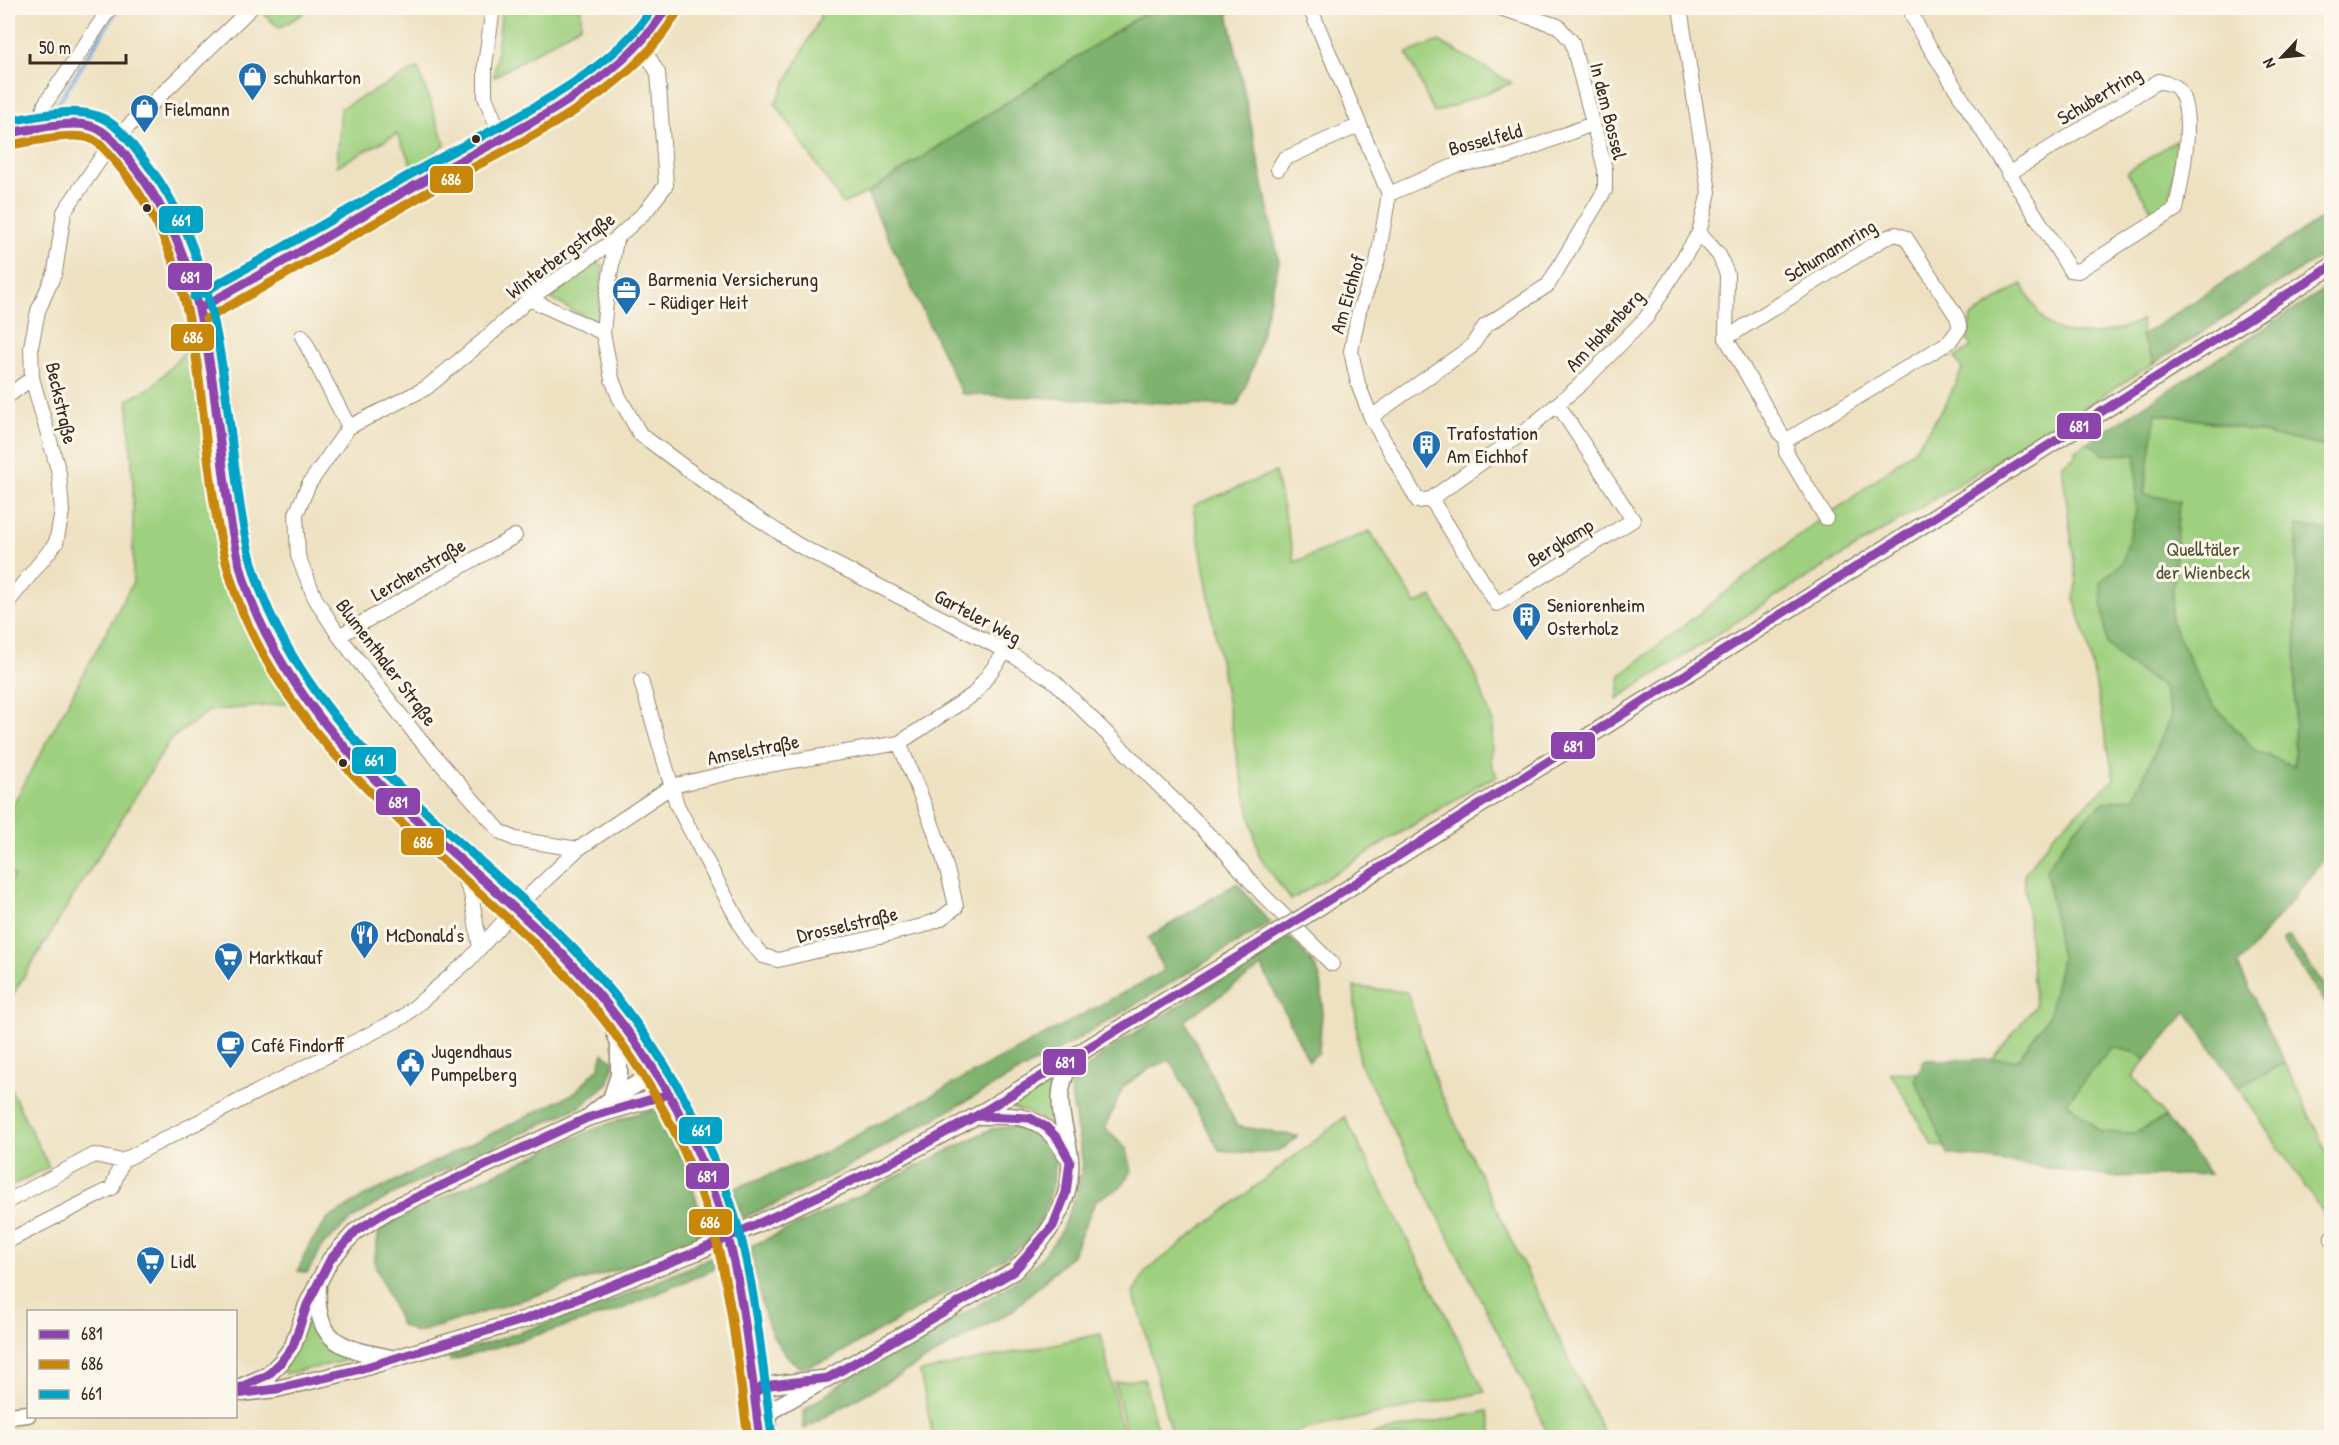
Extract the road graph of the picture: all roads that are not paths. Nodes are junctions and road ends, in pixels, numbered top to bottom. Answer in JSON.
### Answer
{"nodes":[{"id":1,"x":110,"y":8,"type":"edge"},
{"id":2,"x":251,"y":8,"type":"edge"},
{"id":3,"x":493,"y":8,"type":"edge"},
{"id":4,"x":666,"y":8,"type":"edge"},
{"id":5,"x":1310,"y":8,"type":"edge"},
{"id":6,"x":1500,"y":8,"type":"edge"},
{"id":7,"x":1680,"y":8,"type":"edge"},
{"id":8,"x":1913,"y":8,"type":"edge"},
{"id":9,"x":641,"y":44,"type":"junction"},
{"id":10,"x":1592,"y":124,"type":"junction"},
{"id":11,"x":1360,"y":126,"type":"junction"},
{"id":12,"x":43,"y":129,"type":"junction"},
{"id":13,"x":8,"y":133,"type":"edge"},
{"id":14,"x":502,"y":138,"type":"junction"},
{"id":15,"x":112,"y":142,"type":"junction"},
{"id":16,"x":1278,"y":169,"type":"dead end"},
{"id":17,"x":2008,"y":174,"type":"junction"},
{"id":18,"x":1389,"y":194,"type":"junction"},
{"id":19,"x":1700,"y":233,"type":"junction"},
{"id":20,"x":616,"y":239,"type":"junction"},
{"id":21,"x":2331,"y":266,"type":"edge"},
{"id":22,"x":529,"y":299,"type":"junction"},
{"id":23,"x":200,"y":308,"type":"junction"},
{"id":24,"x":603,"y":333,"type":"junction"},
{"id":25,"x":302,"y":336,"type":"dead end"},
{"id":26,"x":1726,"y":338,"type":"junction"},
{"id":27,"x":32,"y":378,"type":"junction"},
{"id":28,"x":8,"y":396,"type":"edge"},
{"id":29,"x":1558,"y":405,"type":"junction"},
{"id":30,"x":1371,"y":417,"type":"junction"},
{"id":31,"x":349,"y":427,"type":"junction"},
{"id":32,"x":1787,"y":440,"type":"junction"},
{"id":33,"x":1424,"y":500,"type":"junction"},
{"id":34,"x":1826,"y":518,"type":"dead end"},
{"id":35,"x":515,"y":536,"type":"dead end"},
{"id":36,"x":8,"y":602,"type":"edge"},
{"id":37,"x":339,"y":636,"type":"junction"},
{"id":38,"x":1006,"y":651,"type":"junction"},
{"id":39,"x":642,"y":681,"type":"dead end"},
{"id":40,"x":899,"y":743,"type":"junction"},
{"id":41,"x":672,"y":786,"type":"junction"},
{"id":42,"x":578,"y":849,"type":"junction"},
{"id":43,"x":451,"y":852,"type":"junction"},
{"id":44,"x":515,"y":909,"type":"junction"},
{"id":45,"x":480,"y":948,"type":"junction"},
{"id":46,"x":1332,"y":964,"type":"dead end"},
{"id":47,"x":601,"y":998,"type":"junction"},
{"id":48,"x":1071,"y":1060,"type":"junction"},
{"id":49,"x":656,"y":1073,"type":"junction"},
{"id":50,"x":669,"y":1094,"type":"junction"},
{"id":51,"x":611,"y":1098,"type":"junction"},
{"id":52,"x":976,"y":1116,"type":"junction"},
{"id":53,"x":587,"y":1118,"type":"junction"},
{"id":54,"x":122,"y":1161,"type":"junction"},
{"id":55,"x":1070,"y":1161,"type":"junction"},
{"id":56,"x":8,"y":1201,"type":"edge"},
{"id":57,"x":8,"y":1241,"type":"edge"},
{"id":58,"x":318,"y":1282,"type":"junction"},
{"id":59,"x":394,"y":1359,"type":"junction"},
{"id":60,"x":749,"y":1362,"type":"junction"},
{"id":61,"x":828,"y":1378,"type":"junction"},
{"id":62,"x":774,"y":1384,"type":"junction"},
{"id":63,"x":237,"y":1389,"type":"edge"},
{"id":64,"x":237,"y":1394,"type":"edge"},
{"id":65,"x":754,"y":1394,"type":"junction"},
{"id":66,"x":777,"y":1407,"type":"junction"},
{"id":67,"x":27,"y":1414,"type":"edge"},
{"id":68,"x":8,"y":1416,"type":"edge"},
{"id":69,"x":760,"y":1437,"type":"edge"},
{"id":70,"x":767,"y":1437,"type":"edge"}],
"edges":[{"from":1,"to":12,"type":"street"},
{"from":2,"to":15,"type":"street","name":"Beckstraße"},
{"from":3,"to":14,"type":"street"},
{"from":4,"to":9,"type":"street"},
{"from":5,"to":11,"type":"street"},
{"from":6,"to":10,"type":"street","name":"In dem Bossel"},
{"from":7,"to":19,"type":"street","name":"Am Hohenberg"},
{"from":8,"to":17,"type":"street","name":"Schubertring"},
{"from":9,"to":14,"type":"street"},
{"from":9,"to":20,"type":"street","name":"Winterbergstraße"},
{"from":10,"to":18,"type":"street","name":"Bosselfeld"},
{"from":10,"to":30,"type":"street","name":"In dem Bossel"},
{"from":11,"to":16,"type":"street"},
{"from":11,"to":18,"type":"street"},
{"from":12,"to":13,"type":"street"},
{"from":12,"to":15,"type":"street"},
{"from":14,"to":23,"type":"street"},
{"from":15,"to":23,"type":"street"},
{"from":15,"to":27,"type":"street","name":"Beckstraße"},
{"from":17,"to":17,"type":"street","name":"Schubertring"},
{"from":18,"to":30,"type":"street","name":"Am Eichhof"},
{"from":19,"to":26,"type":"street"},
{"from":19,"to":29,"type":"street","name":"Am Hohenberg"},
{"from":20,"to":22,"type":"street","name":"Winterbergstraße"},
{"from":20,"to":24,"type":"street","name":"Garteler Weg"},
{"from":21,"to":48,"type":"main road","bridge":true},
{"from":22,"to":24,"type":"street"},
{"from":22,"to":31,"type":"street","name":"Winterbergstraße"},
{"from":23,"to":43,"type":"street"},
{"from":24,"to":38,"type":"street","name":"Garteler Weg"},
{"from":25,"to":31,"type":"street"},
{"from":26,"to":32,"type":"street"},
{"from":26,"to":32,"type":"street","name":"Schumannring"},
{"from":27,"to":28,"type":"street"},
{"from":27,"to":36,"type":"street","name":"Beckstraße"},
{"from":29,"to":33,"type":"street","name":"Am Hohenberg"},
{"from":29,"to":33,"type":"street","name":"Bergkamp"},
{"from":30,"to":33,"type":"street","name":"Am Eichhof"},
{"from":31,"to":37,"type":"street","name":"Blumenthaler Straße"},
{"from":32,"to":34,"type":"street"},
{"from":35,"to":37,"type":"street","name":"Lerchenstraße"},
{"from":37,"to":42,"type":"street","name":"Blumenthaler Straße"},
{"from":38,"to":40,"type":"street","name":"Amselstraße"},
{"from":38,"to":46,"type":"street","name":"Garteler Weg"},
{"from":39,"to":41,"type":"street"},
{"from":40,"to":41,"type":"street","name":"Amselstraße"},
{"from":40,"to":41,"type":"street","name":"Drosselstraße"},
{"from":41,"to":42,"type":"street","name":"Amselstraße"},
{"from":42,"to":44,"type":"street","name":"Amselstraße"},
{"from":43,"to":44,"type":"street"},
{"from":43,"to":45,"type":"street"},
{"from":44,"to":45,"type":"street","name":"Amselstraße"},
{"from":44,"to":47,"type":"street"},
{"from":45,"to":54,"type":"street","name":"Amselstraße"},
{"from":47,"to":49,"type":"street"},
{"from":47,"to":51,"type":"main road"},
{"from":48,"to":52,"type":"main road"},
{"from":48,"to":55,"type":"main road"},
{"from":49,"to":50,"type":"main road"},
{"from":49,"to":51,"type":"main road"},
{"from":50,"to":53,"type":"main road"},
{"from":50,"to":60,"type":"main road"},
{"from":51,"to":53,"type":"main road"},
{"from":52,"to":55,"type":"main road"},
{"from":52,"to":59,"type":"main road","bridge":true},
{"from":53,"to":58,"type":"main road"},
{"from":54,"to":56,"type":"street"},
{"from":54,"to":57,"type":"street"},
{"from":55,"to":61,"type":"main road"},
{"from":58,"to":59,"type":"main road"},
{"from":58,"to":63,"type":"main road"},
{"from":59,"to":64,"type":"main road"},
{"from":60,"to":62,"type":"main road"},
{"from":60,"to":65,"type":"main road"},
{"from":61,"to":62,"type":"main road"},
{"from":61,"to":66,"type":"main road"},
{"from":62,"to":65,"type":"main road"},
{"from":65,"to":66,"type":"main road"},
{"from":65,"to":69,"type":"main road"},
{"from":66,"to":70,"type":"main road"},
{"from":67,"to":68,"type":"main road"}]}
